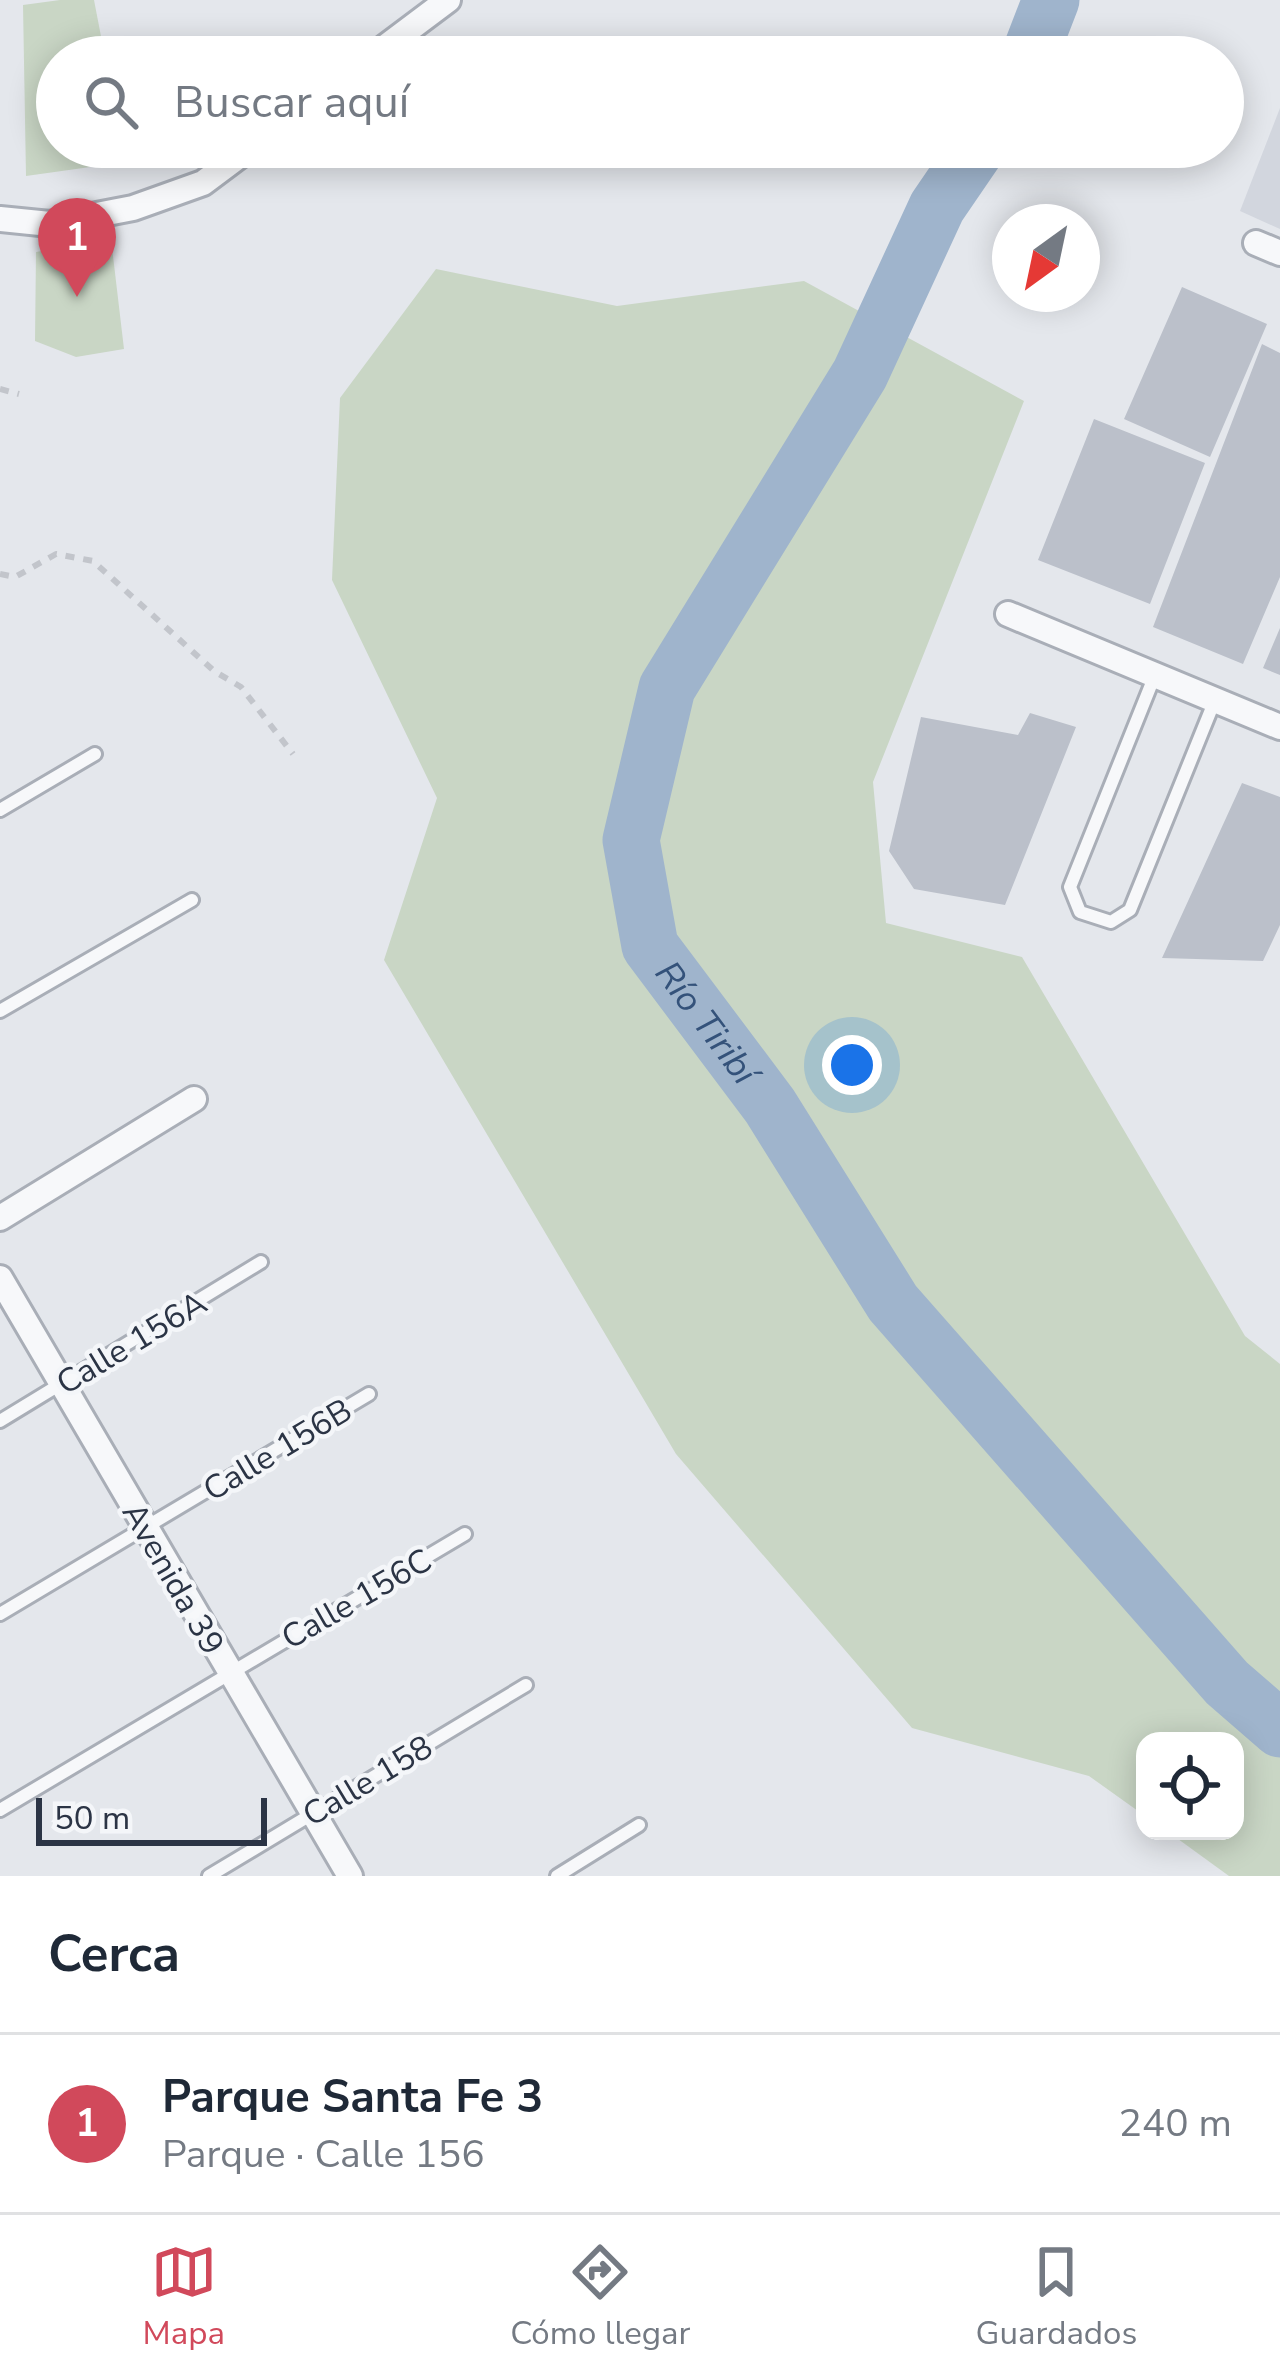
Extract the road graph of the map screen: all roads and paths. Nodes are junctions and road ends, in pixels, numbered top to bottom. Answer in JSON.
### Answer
{"nodes":[{"id":1,"x":448,"y":0,"type":"edge"},
{"id":2,"x":400,"y":36,"type":"edge"},
{"id":3,"x":223,"y":168,"type":"edge"},
{"id":4,"x":0,"y":219,"type":"edge"},
{"id":5,"x":0,"y":389,"type":"edge"},
{"id":6,"x":19,"y":394,"type":"dead end"},
{"id":7,"x":0,"y":574,"type":"edge"},
{"id":8,"x":1008,"y":614,"type":"dead end"},
{"id":9,"x":1155,"y":675,"type":"junction"},
{"id":10,"x":1215,"y":700,"type":"junction"},
{"id":11,"x":1280,"y":727,"type":"edge"},
{"id":12,"x":95,"y":754,"type":"dead end"},
{"id":13,"x":293,"y":754,"type":"dead end"},
{"id":14,"x":0,"y":810,"type":"edge"},
{"id":15,"x":192,"y":900,"type":"dead end"},
{"id":16,"x":0,"y":1011,"type":"edge"},
{"id":17,"x":194,"y":1099,"type":"dead end"},
{"id":18,"x":0,"y":1218,"type":"edge"},
{"id":19,"x":262,"y":1262,"type":"dead end"},
{"id":20,"x":0,"y":1278,"type":"edge"},
{"id":21,"x":63,"y":1383,"type":"junction"},
{"id":22,"x":369,"y":1394,"type":"dead end"},
{"id":23,"x":0,"y":1421,"type":"edge"},
{"id":24,"x":145,"y":1527,"type":"junction"},
{"id":25,"x":465,"y":1534,"type":"dead end"},
{"id":26,"x":0,"y":1614,"type":"edge"},
{"id":27,"x":229,"y":1673,"type":"junction"},
{"id":28,"x":526,"y":1685,"type":"dead end"},
{"id":29,"x":0,"y":1810,"type":"edge"},
{"id":30,"x":312,"y":1812,"type":"junction"},
{"id":31,"x":639,"y":1826,"type":"dead end"},
{"id":32,"x":209,"y":1876,"type":"edge"},
{"id":33,"x":350,"y":1876,"type":"edge"},
{"id":34,"x":557,"y":1876,"type":"edge"}],
"edges":[{"from":1,"to":2,"type":"street"},
{"from":3,"to":4,"type":"street"},
{"from":5,"to":6,"type":"path"},
{"from":7,"to":13,"type":"path"},
{"from":8,"to":9,"type":"street"},
{"from":9,"to":10,"type":"street"},
{"from":9,"to":10,"type":"lane"},
{"from":10,"to":11,"type":"street"},
{"from":12,"to":14,"type":"lane"},
{"from":15,"to":16,"type":"lane"},
{"from":17,"to":18,"type":"street"},
{"from":19,"to":21,"type":"lane","name":"Calle 156A"},
{"from":20,"to":21,"type":"street","name":"Avenida 39"},
{"from":21,"to":23,"type":"lane","name":"Calle 156A"},
{"from":21,"to":24,"type":"street","name":"Avenida 39"},
{"from":22,"to":24,"type":"lane","name":"Calle 156B"},
{"from":24,"to":26,"type":"lane","name":"Calle 156B"},
{"from":24,"to":27,"type":"street","name":"Avenida 39"},
{"from":25,"to":27,"type":"lane","name":"Calle 156C"},
{"from":27,"to":29,"type":"lane","name":"Calle 156C"},
{"from":27,"to":30,"type":"street","name":"Avenida 39"},
{"from":28,"to":30,"type":"lane","name":"Calle 158"},
{"from":30,"to":32,"type":"lane","name":"Calle 158"},
{"from":30,"to":33,"type":"street","name":"Avenida 39"},
{"from":31,"to":34,"type":"lane"}]}
